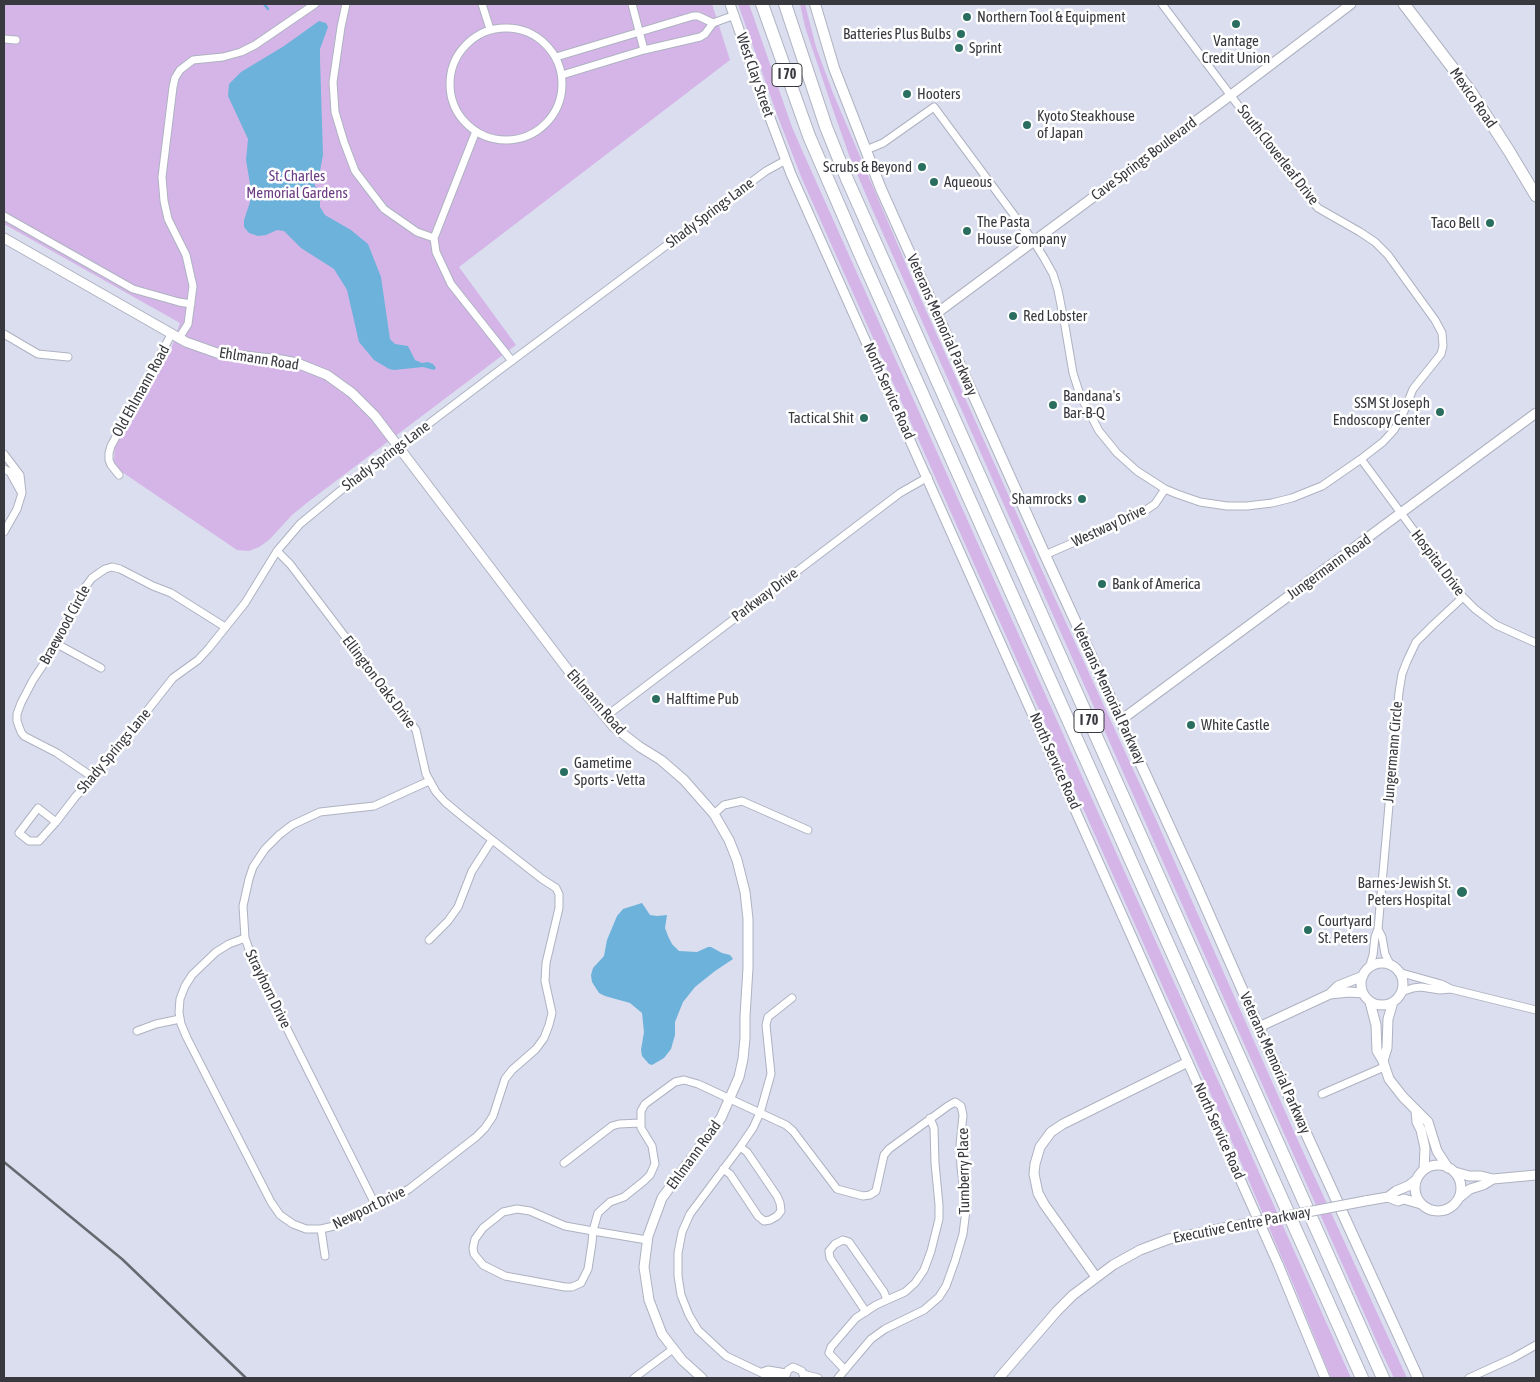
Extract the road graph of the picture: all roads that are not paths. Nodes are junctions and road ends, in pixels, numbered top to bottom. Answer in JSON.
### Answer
{"nodes":[{"id":1,"x":315,"y":4,"type":"edge"},
{"id":2,"x":346,"y":4,"type":"edge"},
{"id":3,"x":482,"y":4,"type":"edge"},
{"id":4,"x":632,"y":4,"type":"edge"},
{"id":5,"x":730,"y":4,"type":"edge"},
{"id":6,"x":785,"y":4,"type":"edge"},
{"id":7,"x":794,"y":4,"type":"edge"},
{"id":8,"x":815,"y":4,"type":"edge"},
{"id":9,"x":1162,"y":4,"type":"edge"},
{"id":10,"x":1351,"y":4,"type":"edge"},
{"id":11,"x":1404,"y":4,"type":"edge"},
{"id":12,"x":763,"y":7,"type":"edge"},
{"id":13,"x":735,"y":15,"type":"junction"},
{"id":14,"x":713,"y":23,"type":"junction"},
{"id":15,"x":490,"y":29,"type":"junction"},
{"id":16,"x":639,"y":32,"type":"junction"},
{"id":17,"x":796,"y":36,"type":"junction"},
{"id":18,"x":4,"y":39,"type":"edge"},
{"id":19,"x":16,"y":40,"type":"dead end"},
{"id":20,"x":644,"y":50,"type":"junction"},
{"id":21,"x":556,"y":58,"type":"junction"},
{"id":22,"x":562,"y":75,"type":"junction"},
{"id":23,"x":1231,"y":95,"type":"junction"},
{"id":24,"x":476,"y":132,"type":"junction"},
{"id":25,"x":780,"y":146,"type":"joint"},
{"id":26,"x":866,"y":150,"type":"junction"},
{"id":27,"x":786,"y":160,"type":"junction"},
{"id":28,"x":1536,"y":196,"type":"edge"},
{"id":29,"x":4,"y":216,"type":"edge"},
{"id":30,"x":4,"y":238,"type":"edge"},
{"id":31,"x":434,"y":238,"type":"junction"},
{"id":32,"x":1034,"y":242,"type":"junction"},
{"id":33,"x":191,"y":304,"type":"junction"},
{"id":34,"x":937,"y":314,"type":"junction"},
{"id":35,"x":4,"y":334,"type":"edge"},
{"id":36,"x":176,"y":336,"type":"junction"},
{"id":37,"x":68,"y":357,"type":"dead end"},
{"id":38,"x":512,"y":361,"type":"junction"},
{"id":39,"x":1536,"y":413,"type":"edge"},
{"id":40,"x":398,"y":448,"type":"junction"},
{"id":41,"x":4,"y":454,"type":"edge"},
{"id":42,"x":1361,"y":459,"type":"junction"},
{"id":43,"x":4,"y":469,"type":"edge"},
{"id":44,"x":119,"y":475,"type":"dead end"},
{"id":45,"x":928,"y":477,"type":"junction"},
{"id":46,"x":1166,"y":489,"type":"junction"},
{"id":47,"x":22,"y":493,"type":"junction"},
{"id":48,"x":1401,"y":513,"type":"junction"},
{"id":49,"x":4,"y":532,"type":"edge"},
{"id":50,"x":277,"y":551,"type":"junction"},
{"id":51,"x":1045,"y":555,"type":"junction"},
{"id":52,"x":1463,"y":597,"type":"junction"},
{"id":53,"x":225,"y":627,"type":"junction"},
{"id":54,"x":1536,"y":643,"type":"edge"},
{"id":55,"x":57,"y":644,"type":"junction"},
{"id":56,"x":101,"y":668,"type":"dead end"},
{"id":57,"x":605,"y":716,"type":"junction"},
{"id":58,"x":1121,"y":720,"type":"junction"},
{"id":59,"x":94,"y":778,"type":"junction"},
{"id":60,"x":429,"y":781,"type":"junction"},
{"id":61,"x":714,"y":814,"type":"junction"},
{"id":62,"x":56,"y":822,"type":"junction"},
{"id":63,"x":808,"y":830,"type":"dead end"},
{"id":64,"x":492,"y":840,"type":"junction"},
{"id":65,"x":559,"y":894,"type":"joint"},
{"id":66,"x":1378,"y":929,"type":"junction"},
{"id":67,"x":245,"y":938,"type":"junction"},
{"id":68,"x":428,"y":940,"type":"dead end"},
{"id":69,"x":1391,"y":966,"type":"junction"},
{"id":70,"x":1369,"y":968,"type":"junction"},
{"id":71,"x":1398,"y":972,"type":"junction"},
{"id":72,"x":1363,"y":976,"type":"junction"},
{"id":73,"x":1451,"y":989,"type":"junction"},
{"id":74,"x":1401,"y":992,"type":"junction"},
{"id":75,"x":1363,"y":993,"type":"junction"},
{"id":76,"x":1330,"y":994,"type":"junction"},
{"id":77,"x":792,"y":998,"type":"dead end"},
{"id":78,"x":1370,"y":1002,"type":"junction"},
{"id":79,"x":1393,"y":1002,"type":"junction"},
{"id":80,"x":1536,"y":1010,"type":"edge"},
{"id":81,"x":180,"y":1019,"type":"junction"},
{"id":82,"x":1259,"y":1027,"type":"junction"},
{"id":83,"x":137,"y":1031,"type":"dead end"},
{"id":84,"x":1188,"y":1062,"type":"junction"},
{"id":85,"x":1384,"y":1064,"type":"junction"},
{"id":86,"x":1322,"y":1094,"type":"dead end"},
{"id":87,"x":730,"y":1099,"type":"junction"},
{"id":88,"x":1416,"y":1111,"type":"junction"},
{"id":89,"x":760,"y":1113,"type":"junction"},
{"id":90,"x":930,"y":1118,"type":"junction"},
{"id":91,"x":640,"y":1123,"type":"junction"},
{"id":92,"x":740,"y":1147,"type":"junction"},
{"id":93,"x":564,"y":1163,"type":"dead end"},
{"id":94,"x":723,"y":1169,"type":"junction"},
{"id":95,"x":1424,"y":1170,"type":"junction"},
{"id":96,"x":1452,"y":1170,"type":"junction"},
{"id":97,"x":1536,"y":1175,"type":"edge"},
{"id":98,"x":1417,"y":1179,"type":"junction"},
{"id":99,"x":1493,"y":1179,"type":"junction"},
{"id":100,"x":1460,"y":1197,"type":"junction"},
{"id":101,"x":1388,"y":1198,"type":"junction"},
{"id":102,"x":1421,"y":1204,"type":"junction"},
{"id":103,"x":376,"y":1206,"type":"junction"},
{"id":104,"x":321,"y":1229,"type":"junction"},
{"id":105,"x":593,"y":1231,"type":"junction"},
{"id":106,"x":647,"y":1240,"type":"junction"},
{"id":107,"x":324,"y":1256,"type":"dead end"},
{"id":108,"x":1096,"y":1276,"type":"junction"},
{"id":109,"x":887,"y":1300,"type":"junction"},
{"id":110,"x":866,"y":1312,"type":"junction"},
{"id":111,"x":1536,"y":1345,"type":"edge"},
{"id":112,"x":673,"y":1349,"type":"junction"},
{"id":113,"x":845,"y":1370,"type":"junction"},
{"id":114,"x":784,"y":1376,"type":"edge"},
{"id":115,"x":804,"y":1376,"type":"edge"},
{"id":116,"x":634,"y":1378,"type":"edge"},
{"id":117,"x":702,"y":1378,"type":"edge"},
{"id":118,"x":818,"y":1378,"type":"edge"},
{"id":119,"x":838,"y":1378,"type":"edge"},
{"id":120,"x":999,"y":1378,"type":"edge"},
{"id":121,"x":1325,"y":1378,"type":"edge"},
{"id":122,"x":1362,"y":1378,"type":"edge"},
{"id":123,"x":1383,"y":1378,"type":"edge"},
{"id":124,"x":1418,"y":1378,"type":"edge"},
{"id":125,"x":1469,"y":1378,"type":"edge"}],
"edges":[{"from":1,"to":33,"type":"street","name":"Old Ehlmann Road"},
{"from":2,"to":31,"type":"street"},
{"from":3,"to":15,"type":"street"},
{"from":4,"to":16,"type":"street"},
{"from":5,"to":13,"type":"street","name":"West Clay Street"},
{"from":6,"to":17,"type":"highway","number":"I 70"},
{"from":7,"to":17,"type":"highway"},
{"from":8,"to":26,"type":"main road","name":"Veterans Memorial Parkway"},
{"from":9,"to":23,"type":"street","name":"South Cloverleaf Drive"},
{"from":10,"to":23,"type":"street","name":"Cave Springs Boulevard"},
{"from":11,"to":28,"type":"main road","name":"Mexico Road"},
{"from":12,"to":122,"type":"highway","number":"I 70"},
{"from":13,"to":14,"type":"street"},
{"from":13,"to":25,"type":"street","name":"West Clay Street"},
{"from":14,"to":16,"type":"street"},
{"from":14,"to":20,"type":"street"},
{"from":15,"to":21,"type":"street"},
{"from":15,"to":24,"type":"street"},
{"from":16,"to":20,"type":"street"},
{"from":16,"to":21,"type":"street"},
{"from":17,"to":123,"type":"highway","number":"I 70"},
{"from":18,"to":19,"type":"street"},
{"from":20,"to":22,"type":"street"},
{"from":21,"to":22,"type":"street"},
{"from":22,"to":24,"type":"street"},
{"from":23,"to":32,"type":"street","name":"Cave Springs Boulevard"},
{"from":23,"to":42,"type":"street","name":"South Cloverleaf Drive"},
{"from":24,"to":31,"type":"street"},
{"from":25,"to":27,"type":"street","name":"North Service Road"},
{"from":26,"to":32,"type":"street","name":"South Cloverleaf Drive"},
{"from":26,"to":34,"type":"main road","name":"Veterans Memorial Parkway"},
{"from":27,"to":38,"type":"street","name":"Shady Springs Lane"},
{"from":27,"to":45,"type":"street","name":"North Service Road"},
{"from":29,"to":33,"type":"street"},
{"from":30,"to":36,"type":"street","name":"Ehlmann Road"},
{"from":31,"to":38,"type":"street"},
{"from":32,"to":34,"type":"street","name":"Cave Springs Boulevard"},
{"from":32,"to":46,"type":"street","name":"South Cloverleaf Drive"},
{"from":33,"to":36,"type":"street","name":"Old Ehlmann Road"},
{"from":34,"to":51,"type":"main road","name":"Veterans Memorial Parkway"},
{"from":35,"to":37,"type":"street"},
{"from":36,"to":40,"type":"street","name":"Ehlmann Road"},
{"from":36,"to":44,"type":"street","name":"Old Ehlmann Road"},
{"from":38,"to":40,"type":"street","name":"Shady Springs Lane"},
{"from":39,"to":48,"type":"street","name":"Jungermann Road"},
{"from":40,"to":50,"type":"street","name":"Shady Springs Lane"},
{"from":40,"to":57,"type":"street","name":"Ehlmann Road"},
{"from":41,"to":47,"type":"street"},
{"from":42,"to":46,"type":"street","name":"South Cloverleaf Drive"},
{"from":42,"to":48,"type":"street","name":"Hospital Drive"},
{"from":43,"to":47,"type":"street"},
{"from":45,"to":57,"type":"street","name":"Parkway Drive"},
{"from":45,"to":84,"type":"street","name":"North Service Road"},
{"from":46,"to":51,"type":"street","name":"Westway Drive"},
{"from":47,"to":49,"type":"street"},
{"from":48,"to":52,"type":"street","name":"Hospital Drive"},
{"from":48,"to":58,"type":"street","name":"Jungermann Road"},
{"from":50,"to":53,"type":"street","name":"Shady Springs Lane"},
{"from":50,"to":60,"type":"street","name":"Ellington Oaks Drive"},
{"from":51,"to":58,"type":"main road","name":"Veterans Memorial Parkway"},
{"from":52,"to":54,"type":"street","name":"Hospital Drive"},
{"from":52,"to":66,"type":"street","name":"Jungermann Circle"},
{"from":53,"to":55,"type":"street","name":"Braewood Circle"},
{"from":53,"to":59,"type":"street","name":"Shady Springs Lane"},
{"from":55,"to":56,"type":"street"},
{"from":55,"to":59,"type":"street","name":"Braewood Circle"},
{"from":57,"to":61,"type":"street","name":"Ehlmann Road"},
{"from":58,"to":82,"type":"main road","name":"Veterans Memorial Parkway"},
{"from":59,"to":62,"type":"street","name":"Shady Springs Lane"},
{"from":60,"to":64,"type":"street","name":"Ellington Oaks Drive"},
{"from":60,"to":67,"type":"street","name":"Strayhorn Drive"},
{"from":61,"to":63,"type":"street"},
{"from":61,"to":87,"type":"street","name":"Ehlmann Road"},
{"from":62,"to":62,"type":"street","name":"Shady Springs Lane"},
{"from":64,"to":65,"type":"street","name":"Ellington Oaks Drive"},
{"from":64,"to":68,"type":"street"},
{"from":65,"to":103,"type":"street","name":"Newport Drive"},
{"from":66,"to":69,"type":"street","name":"Jungermann Circle"},
{"from":66,"to":70,"type":"street","name":"Jungermann Circle"},
{"from":67,"to":81,"type":"street","name":"Newport Drive"},
{"from":67,"to":103,"type":"street","name":"Strayhorn Drive"},
{"from":69,"to":70,"type":"street"},
{"from":69,"to":71,"type":"street"},
{"from":70,"to":72,"type":"street"},
{"from":71,"to":73,"type":"street"},
{"from":71,"to":74,"type":"street"},
{"from":72,"to":75,"type":"street"},
{"from":72,"to":76,"type":"street"},
{"from":73,"to":74,"type":"street"},
{"from":73,"to":80,"type":"street"},
{"from":74,"to":79,"type":"street"},
{"from":75,"to":76,"type":"street"},
{"from":75,"to":78,"type":"street"},
{"from":76,"to":82,"type":"street"},
{"from":77,"to":89,"type":"street"},
{"from":78,"to":79,"type":"street"},
{"from":78,"to":85,"type":"street"},
{"from":79,"to":85,"type":"street"},
{"from":81,"to":83,"type":"street"},
{"from":81,"to":104,"type":"street","name":"Newport Drive"},
{"from":82,"to":124,"type":"main road","name":"Veterans Memorial Parkway"},
{"from":84,"to":108,"type":"street"},
{"from":84,"to":121,"type":"street","name":"North Service Road"},
{"from":85,"to":86,"type":"street"},
{"from":85,"to":88,"type":"street"},
{"from":87,"to":89,"type":"street","name":"Turnberry Place"},
{"from":87,"to":91,"type":"street","name":"Turnberry Place"},
{"from":87,"to":106,"type":"street","name":"Ehlmann Road"},
{"from":88,"to":95,"type":"street"},
{"from":88,"to":96,"type":"street"},
{"from":89,"to":90,"type":"street","name":"Turnberry Place"},
{"from":89,"to":92,"type":"street"},
{"from":90,"to":109,"type":"street","name":"Turnberry Place"},
{"from":90,"to":113,"type":"street","name":"Turnberry Place"},
{"from":91,"to":93,"type":"street"},
{"from":91,"to":105,"type":"street"},
{"from":92,"to":94,"type":"street"},
{"from":92,"to":94,"type":"street"},
{"from":94,"to":114,"type":"street"},
{"from":95,"to":96,"type":"street"},
{"from":95,"to":98,"type":"street"},
{"from":96,"to":99,"type":"street"},
{"from":96,"to":100,"type":"street"},
{"from":97,"to":99,"type":"street"},
{"from":98,"to":101,"type":"street","name":"Executive Centre Parkway"},
{"from":98,"to":102,"type":"street"},
{"from":99,"to":100,"type":"street"},
{"from":100,"to":102,"type":"street"},
{"from":101,"to":102,"type":"street","name":"Executive Centre Parkway"},
{"from":101,"to":108,"type":"street","name":"Executive Centre Parkway","bridge":true},
{"from":103,"to":104,"type":"street","name":"Newport Drive"},
{"from":104,"to":107,"type":"street"},
{"from":105,"to":105,"type":"street"},
{"from":105,"to":106,"type":"street"},
{"from":106,"to":112,"type":"street","name":"Ehlmann Road"},
{"from":108,"to":120,"type":"street","name":"Executive Centre Parkway"},
{"from":109,"to":110,"type":"street","name":"Turnberry Place"},
{"from":109,"to":110,"type":"street"},
{"from":110,"to":113,"type":"street","name":"Turnberry Place"},
{"from":111,"to":125,"type":"street"},
{"from":112,"to":116,"type":"street"},
{"from":112,"to":117,"type":"street","name":"Ehlmann Road"},
{"from":113,"to":119,"type":"street","name":"Turnberry Place"},
{"from":114,"to":115,"type":"street"},
{"from":115,"to":118,"type":"street"}]}
